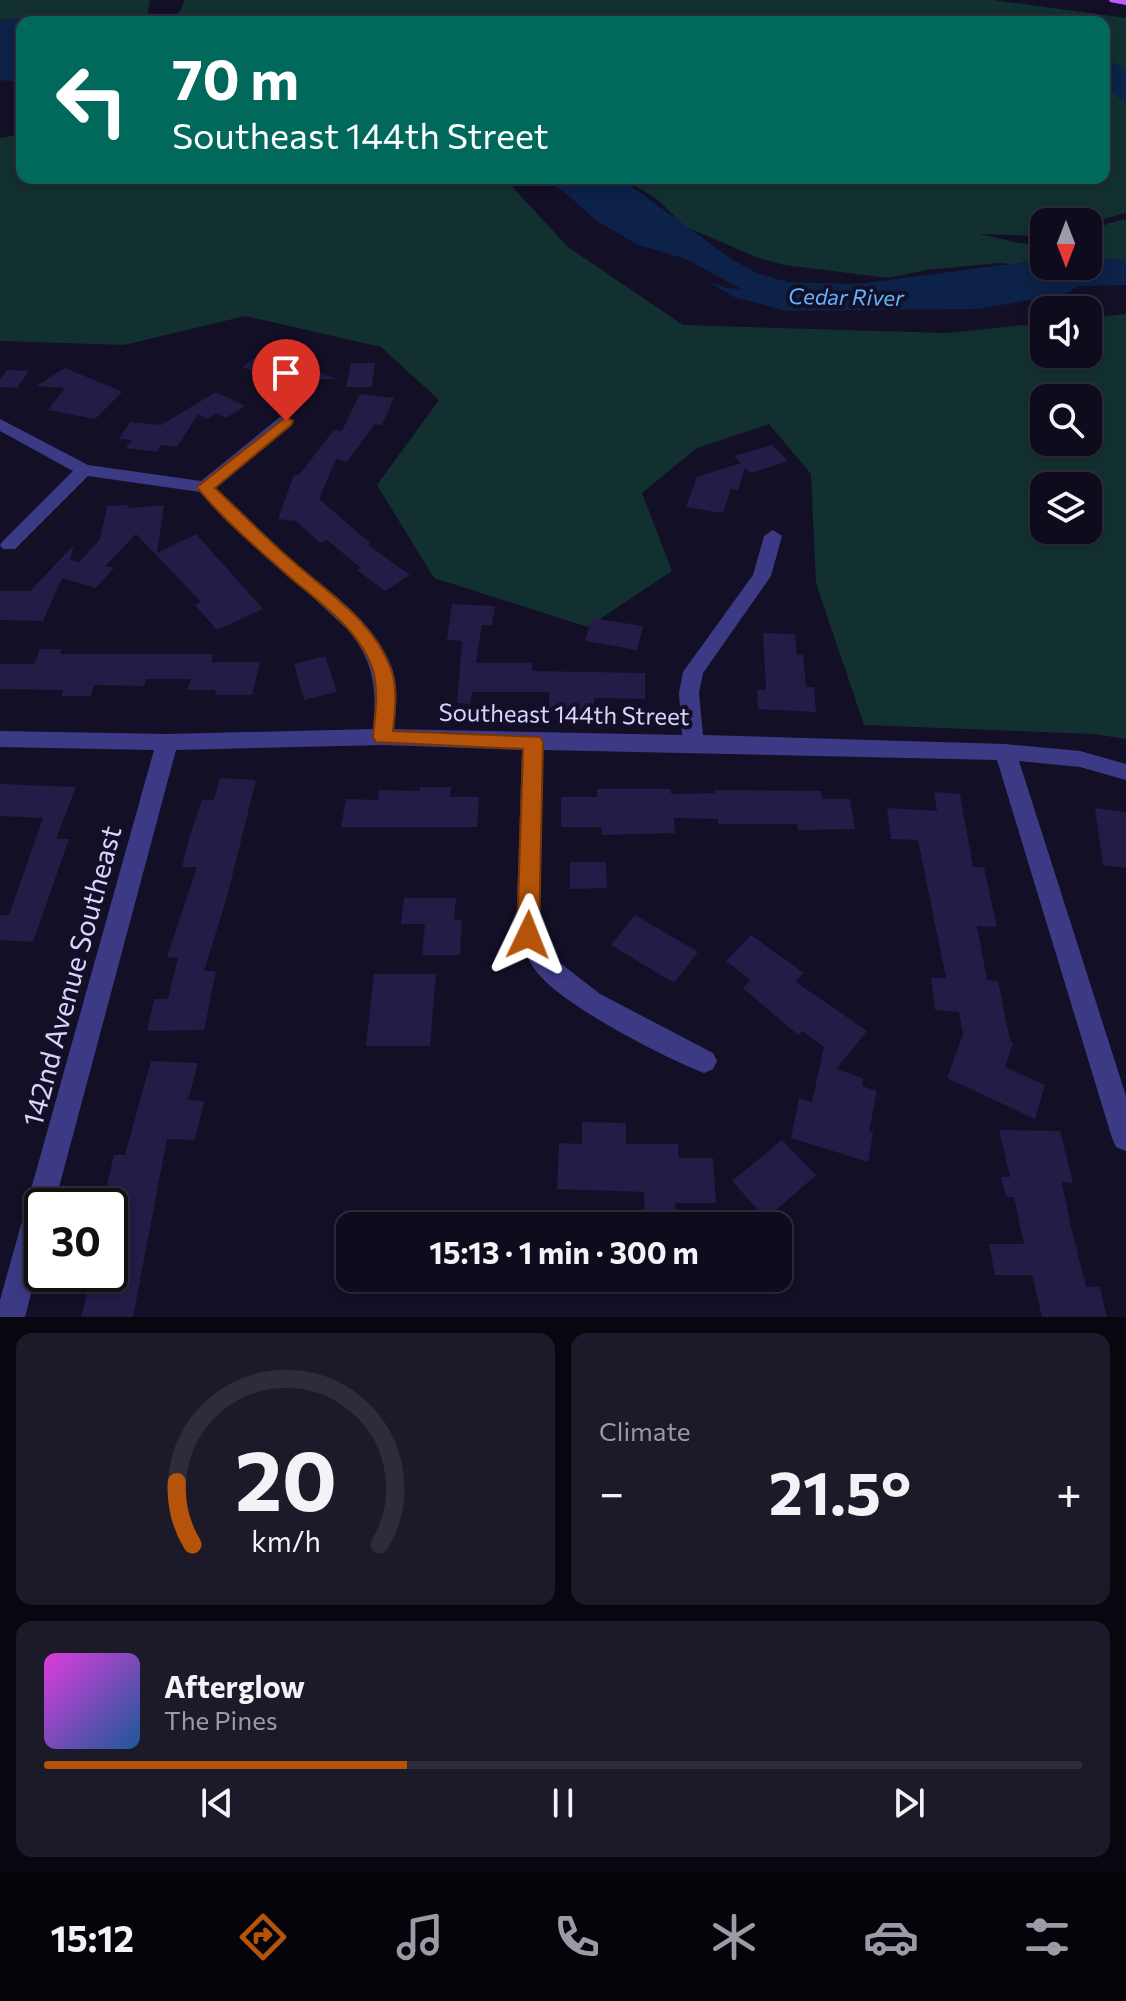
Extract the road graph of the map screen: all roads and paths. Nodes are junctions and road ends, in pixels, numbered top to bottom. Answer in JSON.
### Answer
{"nodes":[{"id":1,"x":1114,"y":0,"type":"edge"},
{"id":2,"x":1126,"y":2,"type":"edge"},
{"id":3,"x":286,"y":421,"type":"dead end"},
{"id":4,"x":0,"y":424,"type":"edge"},
{"id":5,"x":84,"y":470,"type":"junction"},
{"id":6,"x":205,"y":487,"type":"junction"},
{"id":7,"x":773,"y":536,"type":"dead end"},
{"id":8,"x":9,"y":545,"type":"dead end"},
{"id":9,"x":383,"y":737,"type":"junction"},
{"id":10,"x":0,"y":739,"type":"edge"},
{"id":11,"x":167,"y":742,"type":"junction"},
{"id":12,"x":533,"y":742,"type":"junction"},
{"id":13,"x":693,"y":743,"type":"junction"},
{"id":14,"x":1005,"y":752,"type":"junction"},
{"id":15,"x":1126,"y":772,"type":"edge"},
{"id":16,"x":704,"y":1061,"type":"dead end"},
{"id":17,"x":1126,"y":1138,"type":"edge"},
{"id":18,"x":10,"y":1317,"type":"edge"}],
"edges":[{"from":1,"to":2,"type":"main road"},
{"from":3,"to":6,"type":"street"},
{"from":4,"to":5,"type":"street"},
{"from":5,"to":6,"type":"street"},
{"from":5,"to":8,"type":"street"},
{"from":6,"to":9,"type":"street"},
{"from":7,"to":13,"type":"street"},
{"from":9,"to":11,"type":"street","name":"Southeast 144th Street"},
{"from":9,"to":12,"type":"street","name":"Southeast 144th Street"},
{"from":10,"to":11,"type":"street","name":"Southeast 144th Street"},
{"from":11,"to":18,"type":"street","name":"142nd Avenue Southeast"},
{"from":12,"to":13,"type":"street","name":"Southeast 144th Street"},
{"from":12,"to":16,"type":"street"},
{"from":13,"to":14,"type":"street","name":"Southeast 144th Street"},
{"from":14,"to":15,"type":"street","name":"Southeast 144th Street"},
{"from":14,"to":17,"type":"street"}]}
